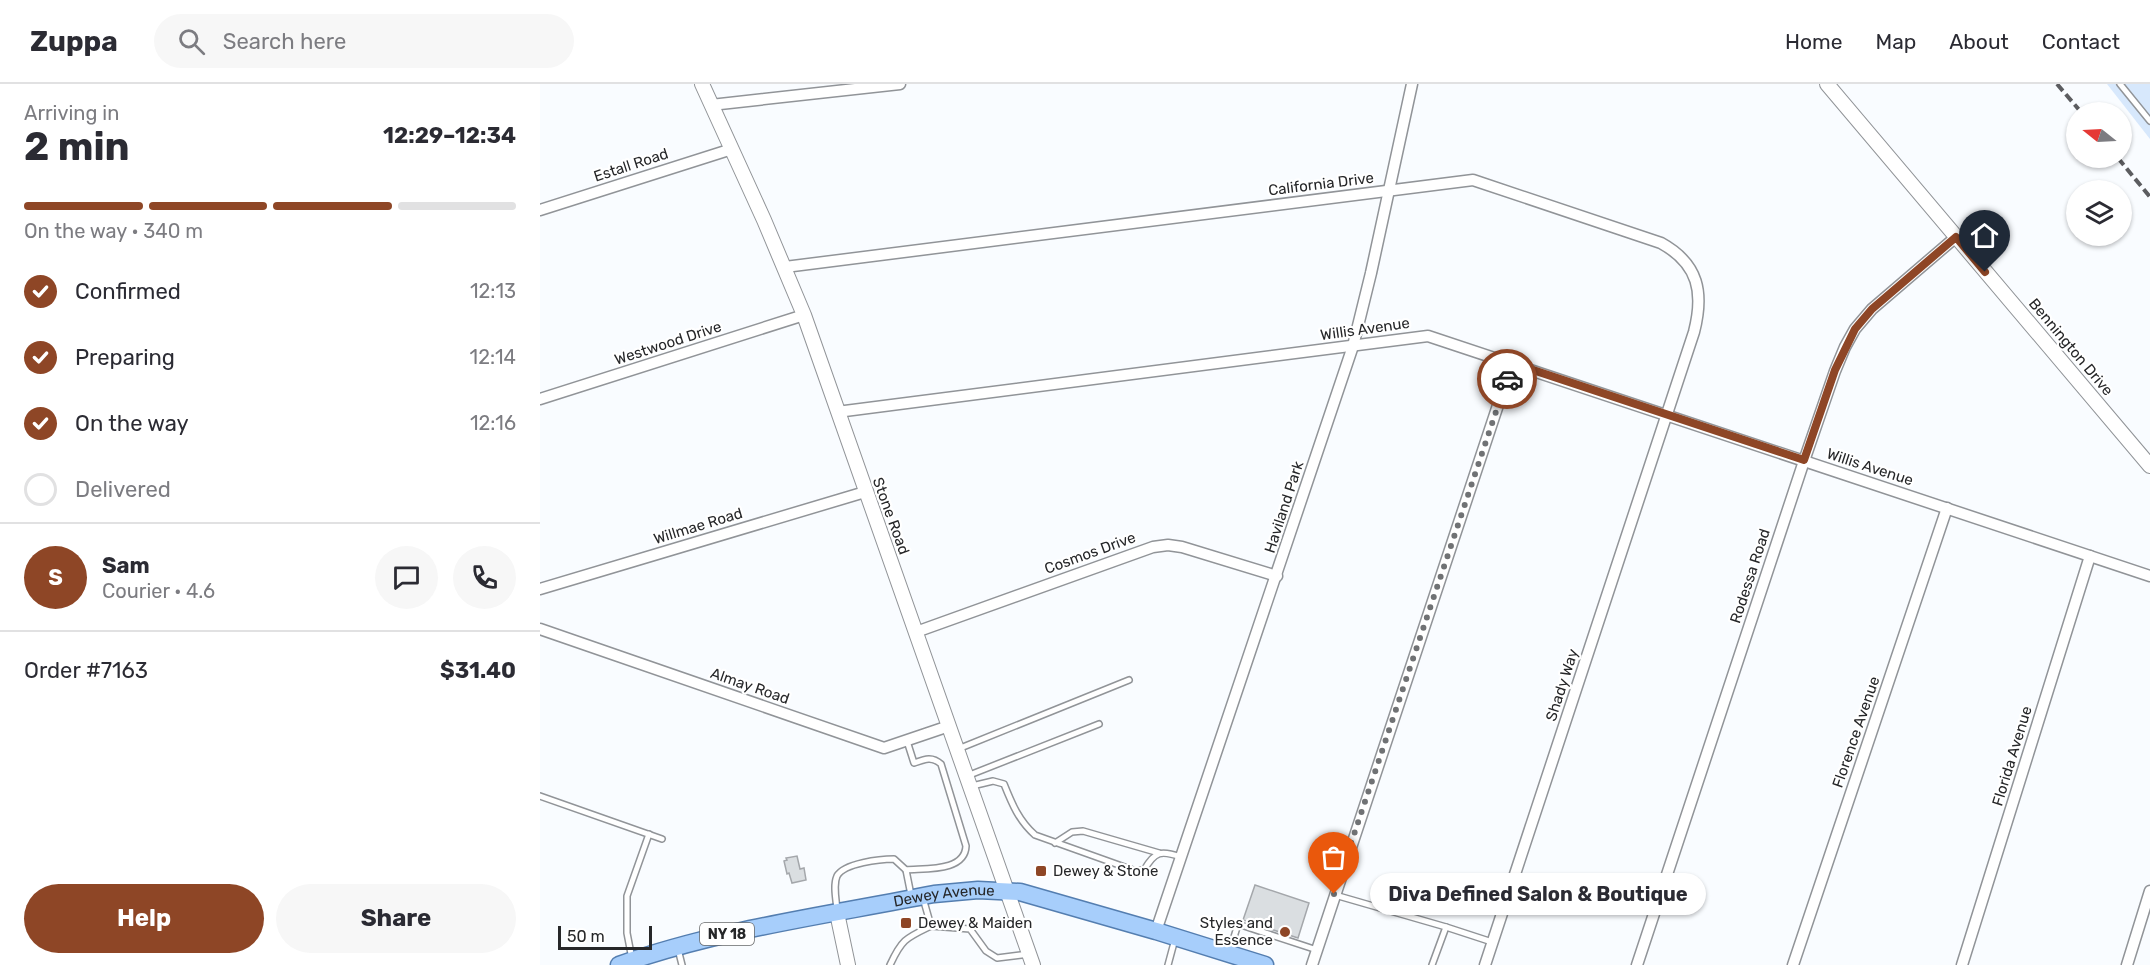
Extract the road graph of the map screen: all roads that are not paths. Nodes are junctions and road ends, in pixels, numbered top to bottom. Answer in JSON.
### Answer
{"nodes":[{"id":1,"x":702,"y":84,"type":"edge"},
{"id":2,"x":900,"y":84,"type":"edge"},
{"id":3,"x":1412,"y":84,"type":"edge"},
{"id":4,"x":1827,"y":84,"type":"edge"},
{"id":5,"x":2120,"y":84,"type":"edge"},
{"id":6,"x":711,"y":105,"type":"junction"},
{"id":7,"x":2150,"y":121,"type":"edge"},
{"id":8,"x":732,"y":149,"type":"junction"},
{"id":9,"x":1389,"y":190,"type":"junction"},
{"id":10,"x":540,"y":210,"type":"edge"},
{"id":11,"x":1956,"y":237,"type":"junction"},
{"id":12,"x":785,"y":267,"type":"junction"},
{"id":13,"x":804,"y":315,"type":"junction"},
{"id":14,"x":1353,"y":346,"type":"junction"},
{"id":15,"x":1512,"y":363,"type":"junction"},
{"id":16,"x":540,"y":399,"type":"edge"},
{"id":17,"x":837,"y":412,"type":"junction"},
{"id":18,"x":1668,"y":416,"type":"junction"},
{"id":19,"x":1804,"y":460,"type":"junction"},
{"id":20,"x":2150,"y":466,"type":"edge"},
{"id":21,"x":865,"y":492,"type":"junction"},
{"id":22,"x":1947,"y":508,"type":"junction"},
{"id":23,"x":2090,"y":556,"type":"junction"},
{"id":24,"x":1277,"y":576,"type":"junction"},
{"id":25,"x":2150,"y":576,"type":"edge"},
{"id":26,"x":540,"y":589,"type":"edge"},
{"id":27,"x":540,"y":629,"type":"edge"},
{"id":28,"x":916,"y":632,"type":"junction"},
{"id":29,"x":1129,"y":680,"type":"dead end"},
{"id":30,"x":1099,"y":724,"type":"dead end"},
{"id":31,"x":950,"y":726,"type":"junction"},
{"id":32,"x":907,"y":741,"type":"junction"},
{"id":33,"x":958,"y":750,"type":"junction"},
{"id":34,"x":968,"y":781,"type":"junction"},
{"id":35,"x":540,"y":796,"type":"edge"},
{"id":36,"x":649,"y":834,"type":"junction"},
{"id":37,"x":662,"y":839,"type":"dead end"},
{"id":38,"x":1054,"y":843,"type":"junction"},
{"id":39,"x":1159,"y":853,"type":"junction"},
{"id":40,"x":1181,"y":857,"type":"junction"},
{"id":41,"x":906,"y":870,"type":"junction"},
{"id":42,"x":1006,"y":890,"type":"junction"},
{"id":43,"x":2150,"y":891,"type":"edge"},
{"id":44,"x":1334,"y":894,"type":"junction"},
{"id":45,"x":918,"y":898,"type":"junction"},
{"id":46,"x":837,"y":914,"type":"junction"},
{"id":47,"x":931,"y":926,"type":"junction"},
{"id":48,"x":1446,"y":927,"type":"junction"},
{"id":49,"x":1156,"y":931,"type":"junction"},
{"id":50,"x":1176,"y":937,"type":"junction"},
{"id":51,"x":1492,"y":942,"type":"junction"},
{"id":52,"x":677,"y":947,"type":"junction"},
{"id":53,"x":1317,"y":950,"type":"junction"},
{"id":54,"x":1228,"y":954,"type":"junction"},
{"id":55,"x":997,"y":958,"type":"junction"},
{"id":56,"x":1031,"y":959,"type":"edge"},
{"id":57,"x":626,"y":963,"type":"edge"},
{"id":58,"x":1258,"y":964,"type":"edge"},
{"id":59,"x":682,"y":965,"type":"edge"},
{"id":60,"x":848,"y":965,"type":"edge"},
{"id":61,"x":890,"y":965,"type":"edge"},
{"id":62,"x":993,"y":965,"type":"edge"},
{"id":63,"x":1168,"y":965,"type":"edge"},
{"id":64,"x":1312,"y":965,"type":"edge"},
{"id":65,"x":1432,"y":965,"type":"edge"},
{"id":66,"x":1485,"y":965,"type":"edge"},
{"id":67,"x":1637,"y":965,"type":"edge"},
{"id":68,"x":1794,"y":965,"type":"edge"},
{"id":69,"x":1962,"y":965,"type":"edge"},
{"id":70,"x":2127,"y":965,"type":"edge"}],
"edges":[{"from":1,"to":6,"type":"street","name":"Stone Road"},
{"from":2,"to":6,"type":"street"},
{"from":3,"to":9,"type":"street","name":"Haviland Park"},
{"from":4,"to":11,"type":"street","name":"Bennington Drive"},
{"from":5,"to":7,"type":"lane"},
{"from":6,"to":8,"type":"street","name":"Stone Road"},
{"from":8,"to":10,"type":"street","name":"Estall Road"},
{"from":8,"to":12,"type":"street","name":"Stone Road"},
{"from":9,"to":12,"type":"street","name":"California Drive"},
{"from":9,"to":14,"type":"street","name":"Haviland Park"},
{"from":9,"to":18,"type":"street","name":"California Drive"},
{"from":11,"to":19,"type":"street","name":"Rodessa Road"},
{"from":11,"to":20,"type":"street","name":"Bennington Drive"},
{"from":12,"to":13,"type":"street","name":"Stone Road"},
{"from":13,"to":16,"type":"street","name":"Westwood Drive"},
{"from":13,"to":17,"type":"street","name":"Stone Road"},
{"from":14,"to":15,"type":"street","name":"Willis Avenue"},
{"from":14,"to":17,"type":"street","name":"Willis Avenue"},
{"from":14,"to":24,"type":"street","name":"Haviland Park"},
{"from":15,"to":18,"type":"street","name":"Willis Avenue"},
{"from":15,"to":44,"type":"street"},
{"from":17,"to":21,"type":"street","name":"Stone Road"},
{"from":18,"to":19,"type":"street","name":"Willis Avenue"},
{"from":18,"to":51,"type":"street","name":"Shady Way"},
{"from":19,"to":22,"type":"street","name":"Willis Avenue"},
{"from":19,"to":67,"type":"street","name":"Rodessa Road"},
{"from":21,"to":26,"type":"street","name":"Willmae Road"},
{"from":21,"to":28,"type":"street","name":"Stone Road"},
{"from":22,"to":23,"type":"street","name":"Willis Avenue"},
{"from":22,"to":68,"type":"street","name":"Florence Avenue"},
{"from":23,"to":25,"type":"street","name":"Willis Avenue"},
{"from":23,"to":69,"type":"street","name":"Florida Avenue"},
{"from":24,"to":28,"type":"street","name":"Cosmos Drive"},
{"from":24,"to":40,"type":"street","name":"Haviland Park"},
{"from":27,"to":32,"type":"street","name":"Almay Road"},
{"from":28,"to":31,"type":"street","name":"Stone Road"},
{"from":29,"to":33,"type":"lane"},
{"from":30,"to":34,"type":"lane"},
{"from":31,"to":32,"type":"street","name":"Almay Road"},
{"from":31,"to":33,"type":"street","name":"Stone Road"},
{"from":32,"to":41,"type":"lane"},
{"from":33,"to":34,"type":"street","name":"Stone Road"},
{"from":34,"to":38,"type":"lane"},
{"from":34,"to":42,"type":"street","name":"Stone Road"},
{"from":35,"to":36,"type":"lane"},
{"from":36,"to":37,"type":"lane"},
{"from":36,"to":57,"type":"lane"},
{"from":38,"to":39,"type":"lane"},
{"from":38,"to":39,"type":"lane"},
{"from":39,"to":40,"type":"lane"},
{"from":40,"to":49,"type":"street","name":"Haviland Park"},
{"from":41,"to":45,"type":"lane"},
{"from":41,"to":46,"type":"lane"},
{"from":42,"to":45,"type":"main road","name":"Dewey Avenue","number":"NY 18"},
{"from":42,"to":49,"type":"main road","name":"Dewey Avenue","number":"NY 18"},
{"from":42,"to":56,"type":"street","name":"Stone Road"},
{"from":43,"to":70,"type":"street"},
{"from":44,"to":48,"type":"lane"},
{"from":44,"to":53,"type":"street"},
{"from":45,"to":46,"type":"main road","name":"Dewey Avenue","number":"NY 18"},
{"from":45,"to":47,"type":"lane"},
{"from":46,"to":52,"type":"main road","name":"Dewey Avenue","number":"NY 18"},
{"from":46,"to":60,"type":"street"},
{"from":47,"to":55,"type":"lane"},
{"from":47,"to":61,"type":"lane"},
{"from":48,"to":51,"type":"lane"},
{"from":48,"to":65,"type":"lane"},
{"from":49,"to":50,"type":"main road","name":"Dewey Avenue","number":"NY 18"},
{"from":50,"to":54,"type":"main road","name":"Dewey Avenue","number":"NY 18"},
{"from":50,"to":63,"type":"lane"},
{"from":51,"to":66,"type":"street","name":"Shady Way"},
{"from":52,"to":57,"type":"main road","name":"Dewey Avenue","number":"NY 18"},
{"from":52,"to":59,"type":"lane"},
{"from":53,"to":54,"type":"lane"},
{"from":53,"to":64,"type":"street"},
{"from":54,"to":58,"type":"main road","name":"Dewey Avenue","number":"NY 18"},
{"from":55,"to":56,"type":"lane"},
{"from":55,"to":62,"type":"lane"}]}
